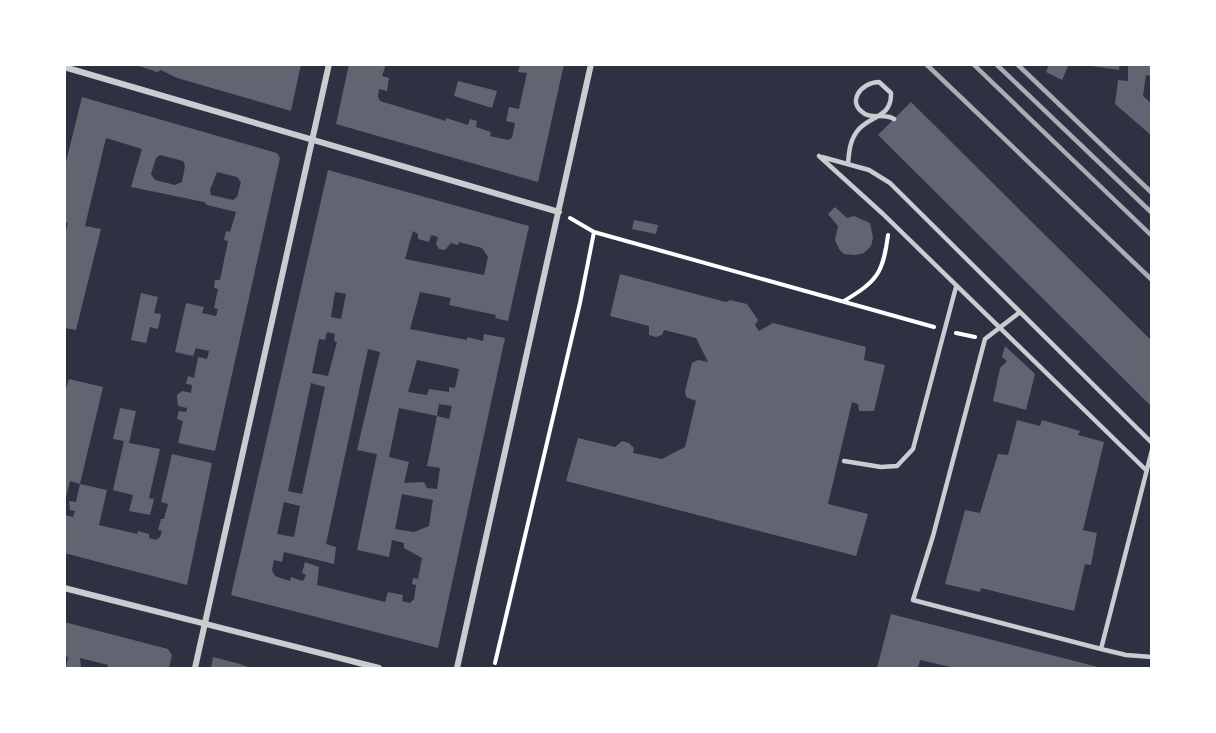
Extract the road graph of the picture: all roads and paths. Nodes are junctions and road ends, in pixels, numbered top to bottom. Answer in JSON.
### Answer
{"nodes":[{"id":1,"x":329,"y":64,"type":"edge"},
{"id":2,"x":591,"y":64,"type":"edge"},
{"id":3,"x":64,"y":67,"type":"edge"},
{"id":4,"x":894,"y":119,"type":"dead end"},
{"id":5,"x":312,"y":140,"type":"junction"},
{"id":6,"x":848,"y":164,"type":"junction"},
{"id":7,"x":560,"y":212,"type":"junction"},
{"id":8,"x":890,"y":221,"type":"junction"},
{"id":9,"x":594,"y":232,"type":"junction"},
{"id":10,"x":956,"y":287,"type":"junction"},
{"id":11,"x":843,"y":301,"type":"junction"},
{"id":12,"x":1020,"y":312,"type":"junction"},
{"id":13,"x":999,"y":328,"type":"junction"},
{"id":14,"x":946,"y":330,"type":"junction"},
{"id":15,"x":985,"y":339,"type":"junction"},
{"id":16,"x":1152,"y":444,"type":"edge"},
{"id":17,"x":1152,"y":450,"type":"edge"},
{"id":18,"x":844,"y":461,"type":"dead end"},
{"id":19,"x":1146,"y":470,"type":"junction"},
{"id":20,"x":64,"y":588,"type":"edge"},
{"id":21,"x":206,"y":624,"type":"junction"},
{"id":22,"x":1101,"y":649,"type":"junction"},
{"id":23,"x":1152,"y":657,"type":"edge"},
{"id":24,"x":495,"y":663,"type":"dead end"},
{"id":25,"x":195,"y":669,"type":"edge"},
{"id":26,"x":379,"y":669,"type":"edge"},
{"id":27,"x":457,"y":669,"type":"edge"}],
"edges":[{"from":1,"to":5,"type":"street"},
{"from":2,"to":7,"type":"street"},
{"from":3,"to":5,"type":"street"},
{"from":4,"to":6,"type":"lane"},
{"from":5,"to":7,"type":"street"},
{"from":5,"to":21,"type":"street"},
{"from":6,"to":8,"type":"lane"},
{"from":6,"to":12,"type":"lane"},
{"from":7,"to":9,"type":"path"},
{"from":7,"to":27,"type":"street"},
{"from":8,"to":10,"type":"lane"},
{"from":8,"to":11,"type":"path"},
{"from":9,"to":11,"type":"path"},
{"from":9,"to":24,"type":"path"},
{"from":10,"to":13,"type":"lane"},
{"from":10,"to":14,"type":"lane"},
{"from":11,"to":14,"type":"path"},
{"from":12,"to":13,"type":"lane"},
{"from":12,"to":16,"type":"lane"},
{"from":13,"to":15,"type":"lane"},
{"from":13,"to":19,"type":"lane"},
{"from":14,"to":15,"type":"path"},
{"from":14,"to":18,"type":"lane"},
{"from":15,"to":22,"type":"lane"},
{"from":17,"to":19,"type":"lane"},
{"from":19,"to":22,"type":"lane"},
{"from":20,"to":21,"type":"street"},
{"from":21,"to":25,"type":"street"},
{"from":21,"to":26,"type":"street"},
{"from":22,"to":23,"type":"lane"}]}
